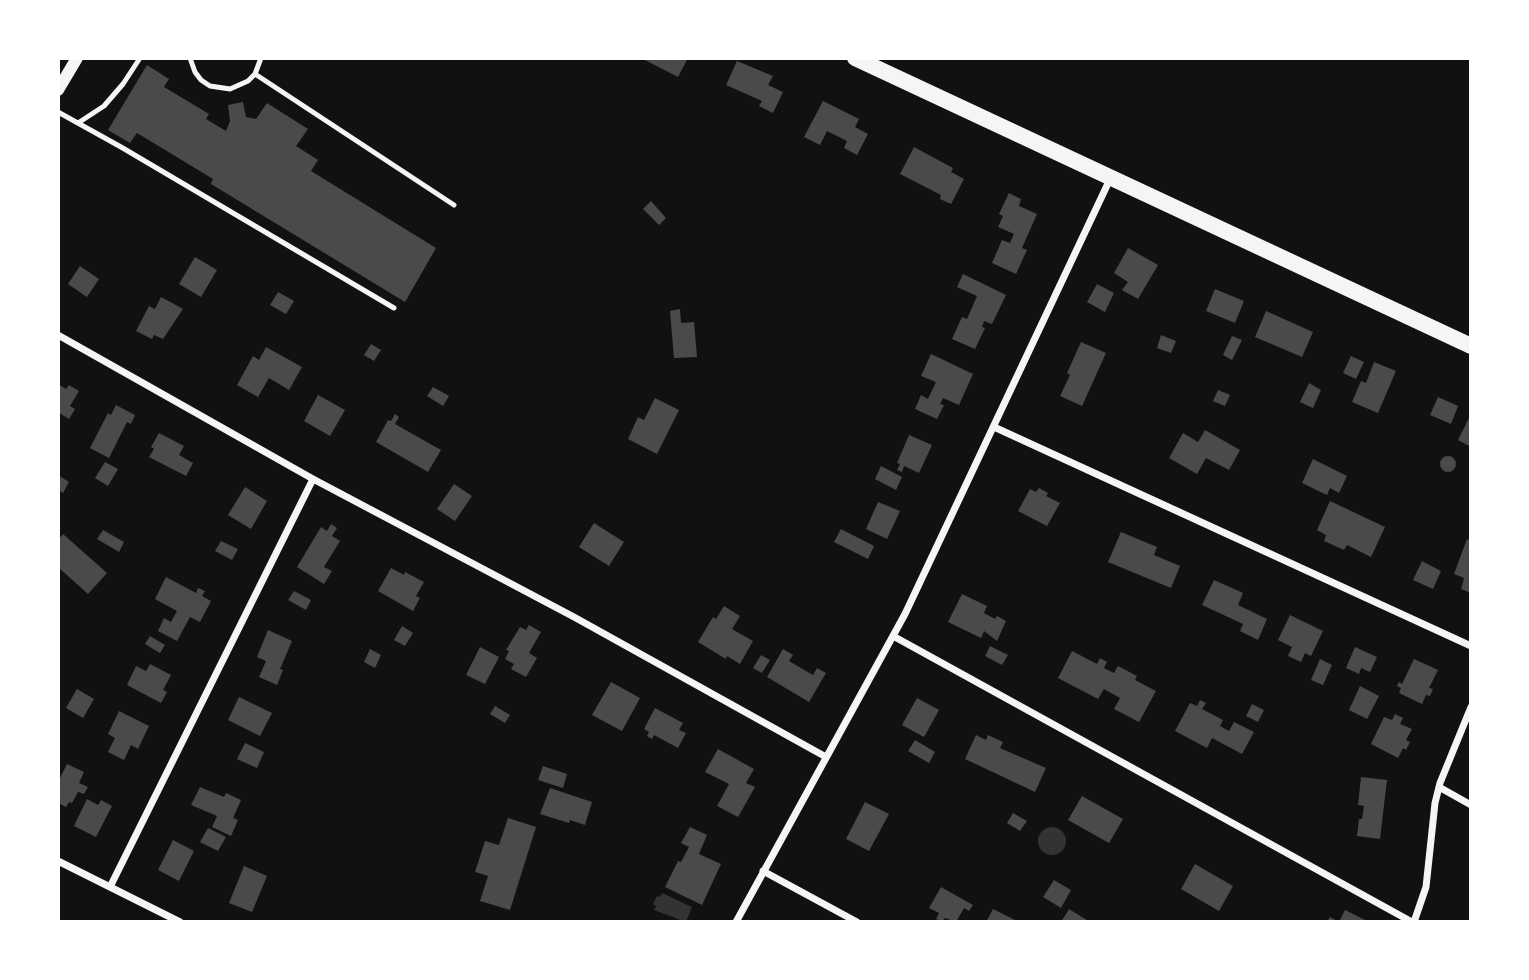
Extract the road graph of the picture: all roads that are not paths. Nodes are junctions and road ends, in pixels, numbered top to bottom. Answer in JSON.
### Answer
{"nodes":[{"id":1,"x":77,"y":58,"type":"edge"},
{"id":2,"x":140,"y":58,"type":"edge"},
{"id":3,"x":190,"y":58,"type":"edge"},
{"id":4,"x":261,"y":58,"type":"edge"},
{"id":5,"x":855,"y":58,"type":"edge"},
{"id":6,"x":255,"y":74,"type":"junction"},
{"id":7,"x":58,"y":90,"type":"edge"},
{"id":8,"x":58,"y":112,"type":"edge"},
{"id":9,"x":78,"y":123,"type":"junction"},
{"id":10,"x":1111,"y":177,"type":"junction"},
{"id":11,"x":454,"y":205,"type":"dead end"},
{"id":12,"x":394,"y":308,"type":"dead end"},
{"id":13,"x":58,"y":335,"type":"edge"},
{"id":14,"x":1471,"y":346,"type":"edge"},
{"id":15,"x":994,"y":427,"type":"junction"},
{"id":16,"x":313,"y":479,"type":"junction"},
{"id":17,"x":892,"y":636,"type":"junction"},
{"id":18,"x":1471,"y":646,"type":"edge"},
{"id":19,"x":1471,"y":707,"type":"edge"},
{"id":20,"x":826,"y":757,"type":"junction"},
{"id":21,"x":1439,"y":787,"type":"junction"},
{"id":22,"x":1471,"y":805,"type":"edge"},
{"id":23,"x":58,"y":861,"type":"edge"},
{"id":24,"x":763,"y":871,"type":"junction"},
{"id":25,"x":110,"y":887,"type":"junction"},
{"id":26,"x":180,"y":922,"type":"edge"},
{"id":27,"x":736,"y":922,"type":"edge"},
{"id":28,"x":856,"y":922,"type":"edge"},
{"id":29,"x":1413,"y":922,"type":"edge"}],
"edges":[{"from":1,"to":7,"type":"street"},
{"from":2,"to":9,"type":"lane"},
{"from":3,"to":6,"type":"lane"},
{"from":4,"to":6,"type":"lane"},
{"from":5,"to":10,"type":"main road"},
{"from":6,"to":11,"type":"lane"},
{"from":8,"to":9,"type":"lane"},
{"from":9,"to":12,"type":"lane"},
{"from":10,"to":14,"type":"main road"},
{"from":10,"to":15,"type":"street"},
{"from":13,"to":16,"type":"street"},
{"from":15,"to":17,"type":"street"},
{"from":15,"to":18,"type":"street"},
{"from":16,"to":20,"type":"street"},
{"from":16,"to":25,"type":"street"},
{"from":17,"to":20,"type":"street"},
{"from":17,"to":29,"type":"street"},
{"from":19,"to":21,"type":"street"},
{"from":20,"to":24,"type":"street"},
{"from":21,"to":22,"type":"street"},
{"from":21,"to":29,"type":"street"},
{"from":23,"to":25,"type":"street"},
{"from":24,"to":27,"type":"street"},
{"from":24,"to":28,"type":"street"},
{"from":25,"to":26,"type":"street"}]}
